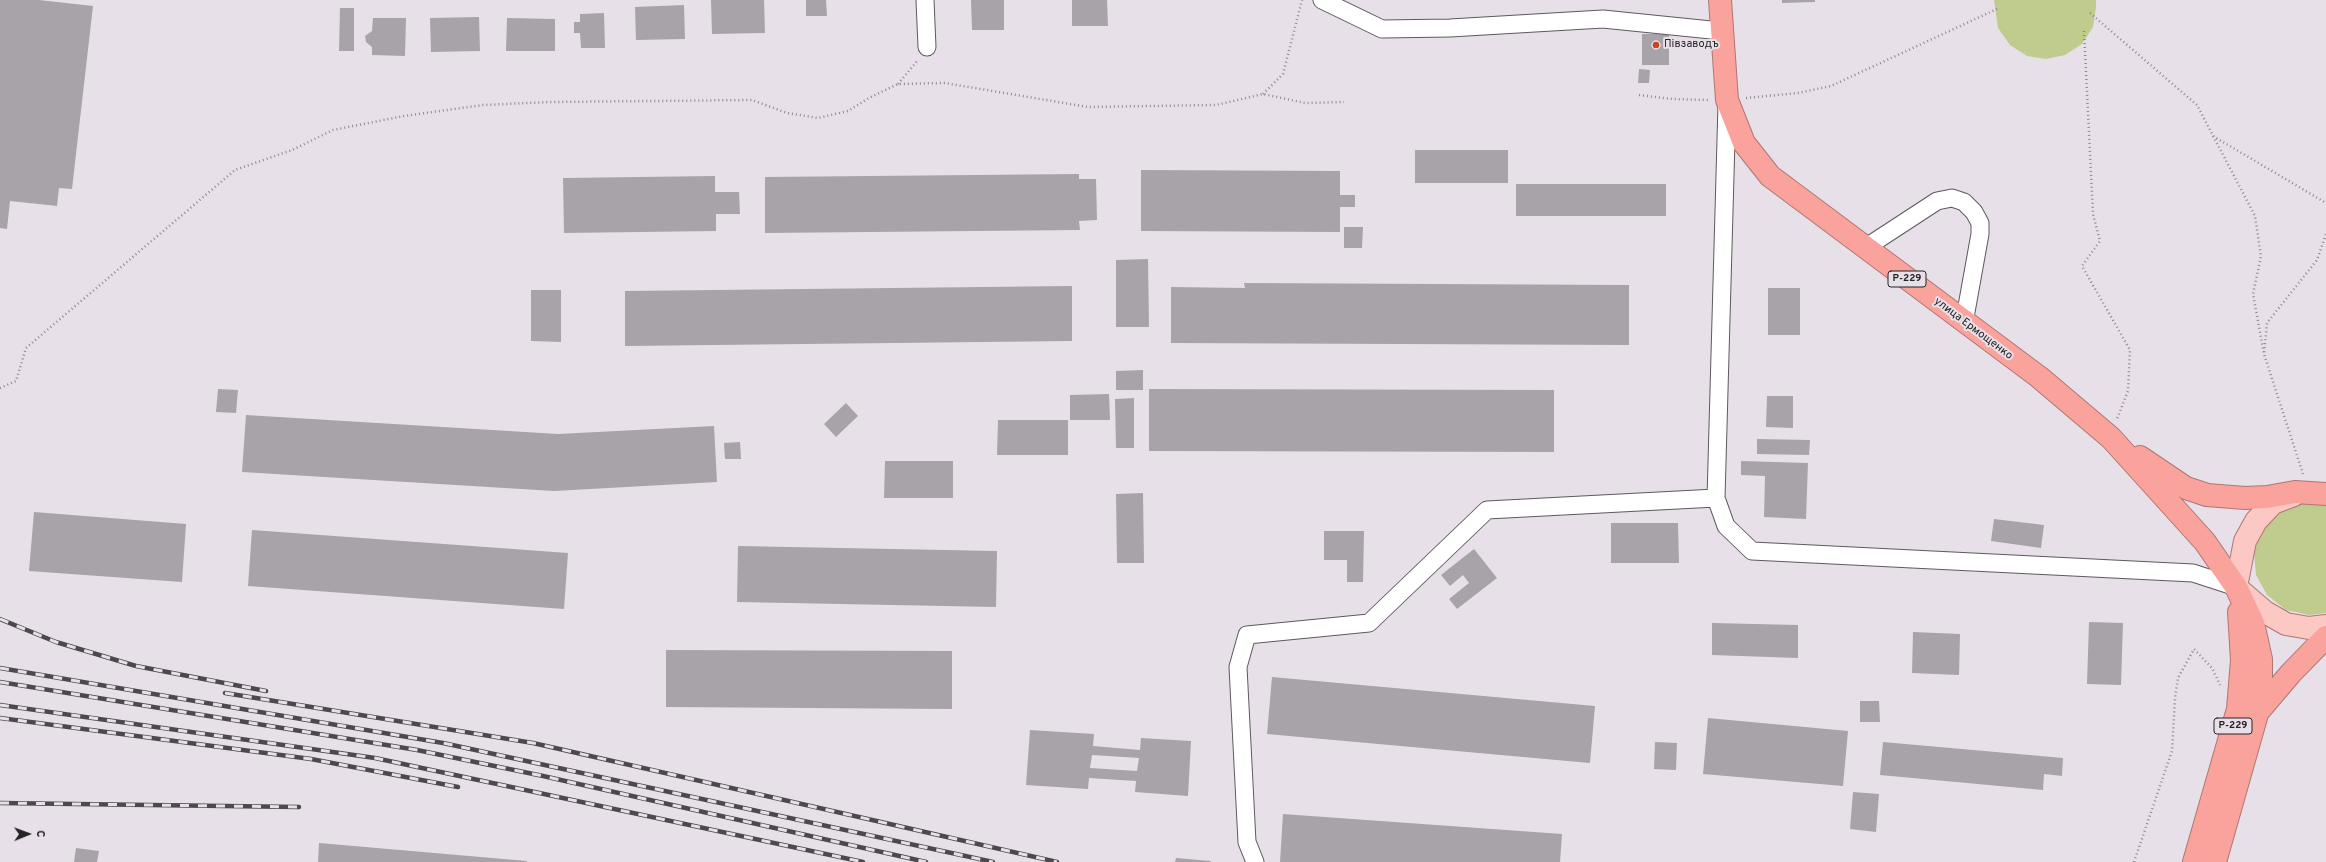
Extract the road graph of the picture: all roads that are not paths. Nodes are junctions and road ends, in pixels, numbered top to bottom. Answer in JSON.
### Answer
{"nodes":[{"id":1,"x":925,"y":0,"type":"edge"},
{"id":2,"x":1322,"y":0,"type":"edge"},
{"id":3,"x":1720,"y":0,"type":"edge"},
{"id":4,"x":1721,"y":31,"type":"junction"},
{"id":5,"x":927,"y":47,"type":"road end"},
{"id":6,"x":1728,"y":100,"type":"junction"},
{"id":7,"x":1865,"y":248,"type":"junction"},
{"id":8,"x":1964,"y":322,"type":"junction"},
{"id":9,"x":2111,"y":438,"type":"junction"},
{"id":10,"x":2320,"y":491,"type":"edge"},
{"id":11,"x":1716,"y":498,"type":"junction"},
{"id":12,"x":2236,"y":587,"type":"junction"},
{"id":13,"x":2326,"y":626,"type":"edge"},
{"id":14,"x":2326,"y":637,"type":"edge"},
{"id":15,"x":2257,"y":714,"type":"junction"},
{"id":16,"x":1255,"y":862,"type":"edge"},
{"id":17,"x":2194,"y":862,"type":"edge"},
{"id":18,"x":2215,"y":862,"type":"edge"}],
"edges":[{"from":1,"to":5,"type":"street"},
{"from":2,"to":4,"type":"street"},
{"from":3,"to":4,"type":"highway","name":"улица Ермощенко","number":"Р-229"},
{"from":4,"to":6,"type":"highway","name":"улица Ермощенко","number":"Р-229"},
{"from":6,"to":7,"type":"highway","name":"улица Ермощенко","number":"Р-229"},
{"from":6,"to":11,"type":"street"},
{"from":7,"to":8,"type":"highway","name":"улица Ермощенко","number":"Р-229"},
{"from":7,"to":8,"type":"street"},
{"from":8,"to":9,"type":"highway","name":"улица Ермощенко","number":"Р-229"},
{"from":9,"to":10,"type":"highway","number":"Р-229"},
{"from":9,"to":12,"type":"highway","name":"улица Ермощенко","number":"Р-229"},
{"from":10,"to":12,"type":"main road"},
{"from":11,"to":12,"type":"street"},
{"from":11,"to":16,"type":"street"},
{"from":12,"to":13,"type":"main road"},
{"from":12,"to":15,"type":"highway","number":"Р-229"},
{"from":12,"to":17,"type":"highway","number":"Р-229"},
{"from":14,"to":15,"type":"highway","number":"Р-229"},
{"from":15,"to":18,"type":"highway","number":"Р-229"}]}
